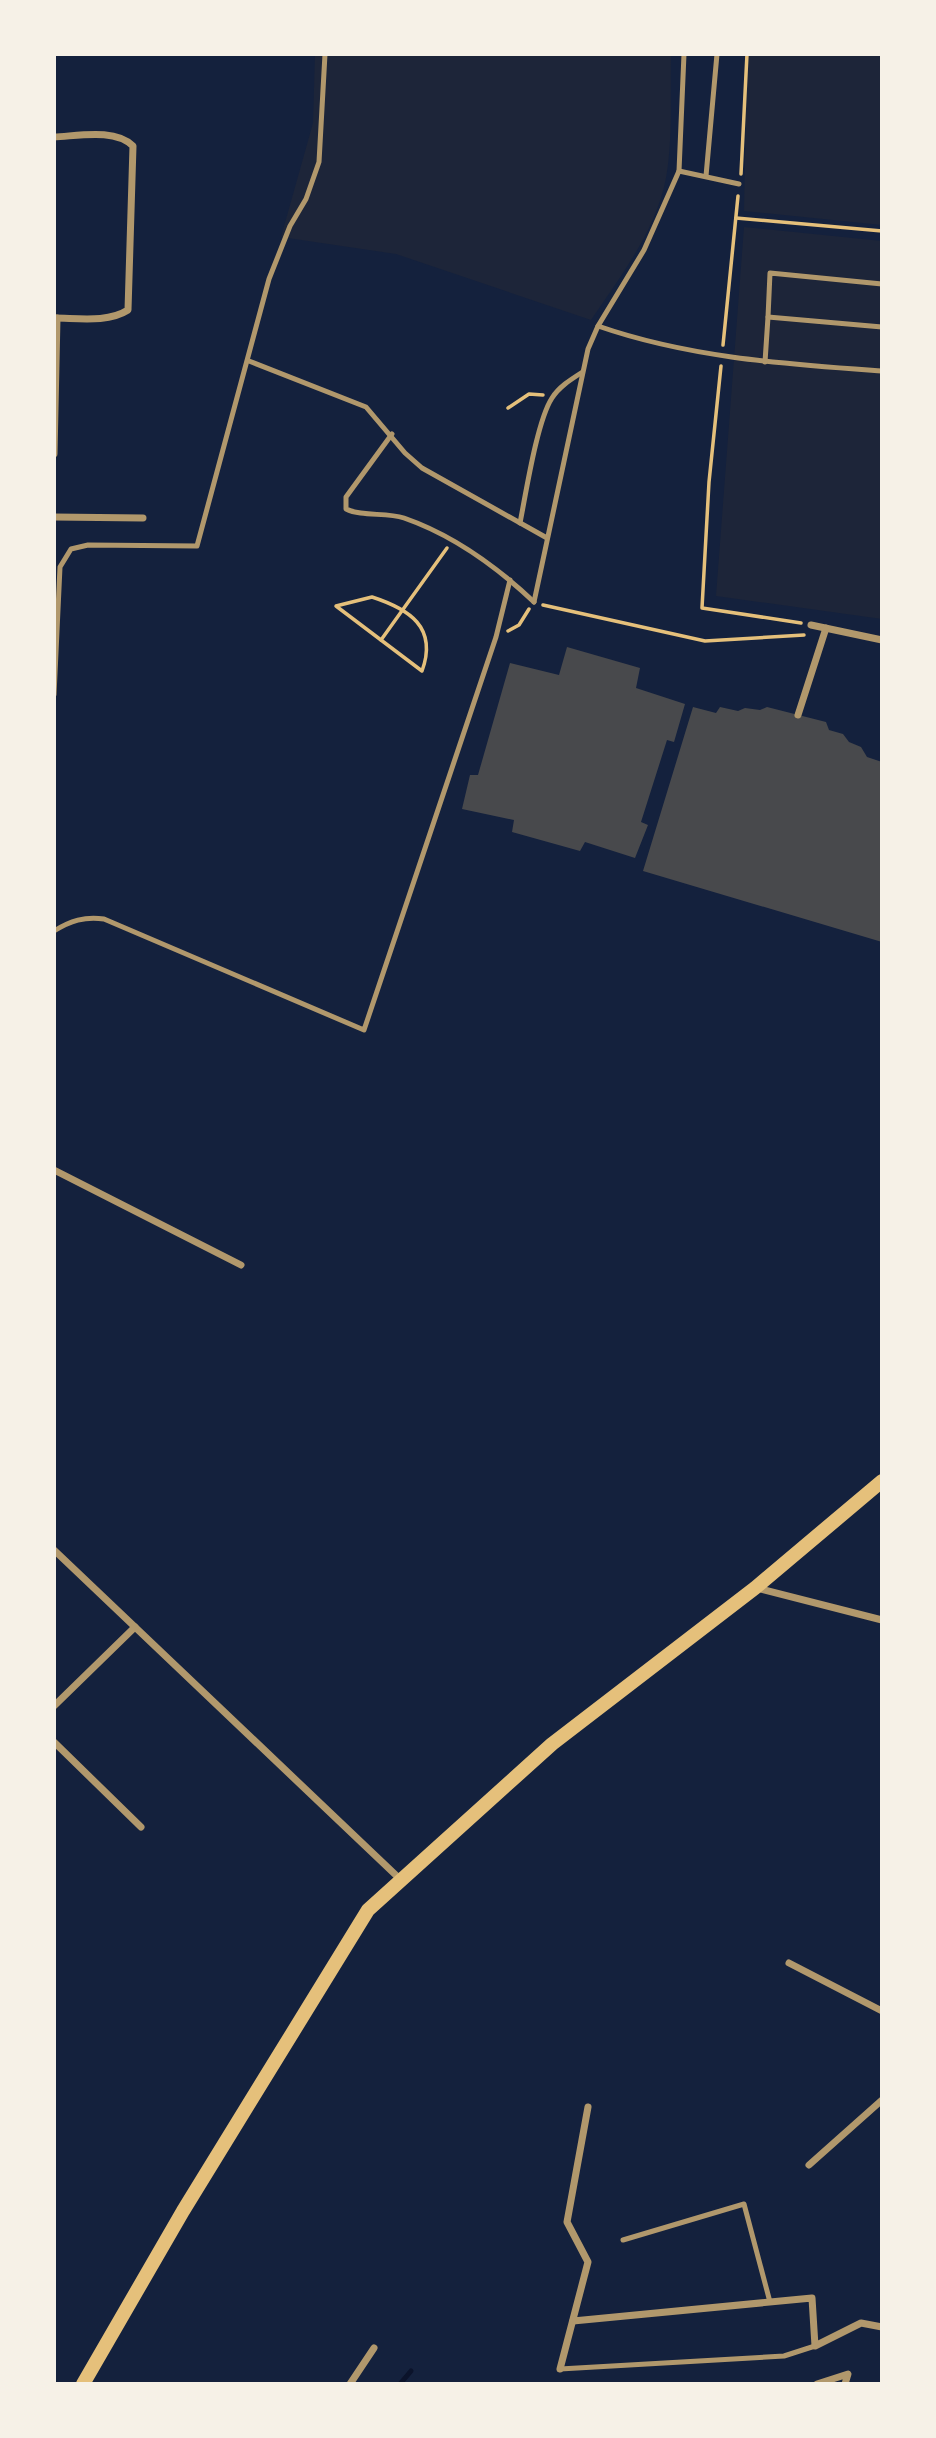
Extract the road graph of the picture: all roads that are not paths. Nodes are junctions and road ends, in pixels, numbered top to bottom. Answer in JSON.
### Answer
{"nodes":[{"id":1,"x":326,"y":54,"type":"edge"},
{"id":2,"x":684,"y":54,"type":"edge"},
{"id":3,"x":717,"y":54,"type":"edge"},
{"id":4,"x":54,"y":137,"type":"edge"},
{"id":5,"x":679,"y":171,"type":"junction"},
{"id":6,"x":706,"y":176,"type":"junction"},
{"id":7,"x":739,"y":184,"type":"road end"},
{"id":8,"x":882,"y":284,"type":"edge"},
{"id":9,"x":768,"y":317,"type":"junction"},
{"id":10,"x":56,"y":318,"type":"edge"},
{"id":11,"x":598,"y":326,"type":"junction"},
{"id":12,"x":882,"y":327,"type":"edge"},
{"id":13,"x":249,"y":361,"type":"junction"},
{"id":14,"x":765,"y":362,"type":"junction"},
{"id":15,"x":882,"y":371,"type":"edge"},
{"id":16,"x":581,"y":373,"type":"junction"},
{"id":17,"x":392,"y":434,"type":"junction"},
{"id":18,"x":54,"y":453,"type":"edge"},
{"id":19,"x":54,"y":517,"type":"edge"},
{"id":20,"x":143,"y":519,"type":"dead end"},
{"id":21,"x":520,"y":523,"type":"junction"},
{"id":22,"x":547,"y":538,"type":"junction"},
{"id":23,"x":510,"y":580,"type":"junction"},
{"id":24,"x":811,"y":625,"type":"road end"},
{"id":25,"x":826,"y":628,"type":"junction"},
{"id":26,"x":882,"y":640,"type":"edge"},
{"id":27,"x":54,"y":695,"type":"edge"},
{"id":28,"x":798,"y":715,"type":"dead end"},
{"id":29,"x":54,"y":931,"type":"edge"},
{"id":30,"x":54,"y":1170,"type":"edge"},
{"id":31,"x":241,"y":1265,"type":"dead end"},
{"id":32,"x":882,"y":1481,"type":"edge"},
{"id":33,"x":54,"y":1550,"type":"edge"},
{"id":34,"x":755,"y":1588,"type":"junction"},
{"id":35,"x":882,"y":1620,"type":"edge"},
{"id":36,"x":135,"y":1627,"type":"junction"},
{"id":37,"x":54,"y":1706,"type":"edge"},
{"id":38,"x":54,"y":1742,"type":"edge"},
{"id":39,"x":141,"y":1827,"type":"dead end"},
{"id":40,"x":401,"y":1880,"type":"junction"},
{"id":41,"x":789,"y":1963,"type":"dead end"},
{"id":42,"x":881,"y":2009,"type":"edge"},
{"id":43,"x":882,"y":2100,"type":"edge"},
{"id":44,"x":588,"y":2107,"type":"dead end"},
{"id":45,"x":809,"y":2165,"type":"dead end"},
{"id":46,"x":623,"y":2240,"type":"dead end"},
{"id":47,"x":769,"y":2302,"type":"junction"},
{"id":48,"x":573,"y":2322,"type":"junction"},
{"id":49,"x":882,"y":2327,"type":"edge"},
{"id":50,"x":815,"y":2346,"type":"junction"},
{"id":51,"x":374,"y":2348,"type":"dead end"},
{"id":52,"x":560,"y":2369,"type":"joint"},
{"id":53,"x":83,"y":2384,"type":"edge"},
{"id":54,"x":350,"y":2384,"type":"edge"},
{"id":55,"x":817,"y":2384,"type":"edge"},
{"id":56,"x":845,"y":2384,"type":"edge"}],
"edges":[{"from":1,"to":13,"type":"lane"},
{"from":2,"to":5,"type":"lane"},
{"from":3,"to":6,"type":"lane"},
{"from":4,"to":10,"type":"street"},
{"from":5,"to":6,"type":"lane"},
{"from":5,"to":11,"type":"lane"},
{"from":6,"to":7,"type":"lane"},
{"from":8,"to":9,"type":"lane"},
{"from":9,"to":12,"type":"lane"},
{"from":9,"to":14,"type":"lane"},
{"from":10,"to":18,"type":"street"},
{"from":11,"to":14,"type":"lane"},
{"from":11,"to":16,"type":"lane"},
{"from":13,"to":17,"type":"lane"},
{"from":13,"to":27,"type":"lane"},
{"from":14,"to":15,"type":"lane"},
{"from":16,"to":21,"type":"lane"},
{"from":16,"to":22,"type":"lane"},
{"from":17,"to":21,"type":"lane"},
{"from":17,"to":23,"type":"lane"},
{"from":19,"to":20,"type":"street"},
{"from":21,"to":22,"type":"lane"},
{"from":22,"to":23,"type":"lane"},
{"from":23,"to":29,"type":"lane"},
{"from":24,"to":25,"type":"street"},
{"from":25,"to":26,"type":"street"},
{"from":25,"to":28,"type":"street"},
{"from":30,"to":31,"type":"street"},
{"from":32,"to":34,"type":"main road"},
{"from":33,"to":36,"type":"street"},
{"from":34,"to":35,"type":"street"},
{"from":34,"to":40,"type":"main road"},
{"from":36,"to":37,"type":"street"},
{"from":36,"to":40,"type":"street"},
{"from":38,"to":39,"type":"street"},
{"from":40,"to":53,"type":"main road"},
{"from":41,"to":42,"type":"street"},
{"from":43,"to":45,"type":"street"},
{"from":44,"to":48,"type":"street"},
{"from":46,"to":47,"type":"lane"},
{"from":47,"to":48,"type":"street"},
{"from":47,"to":50,"type":"street"},
{"from":48,"to":52,"type":"street"},
{"from":49,"to":50,"type":"street"},
{"from":50,"to":52,"type":"lane"},
{"from":51,"to":54,"type":"street"},
{"from":55,"to":56,"type":"street"}]}
